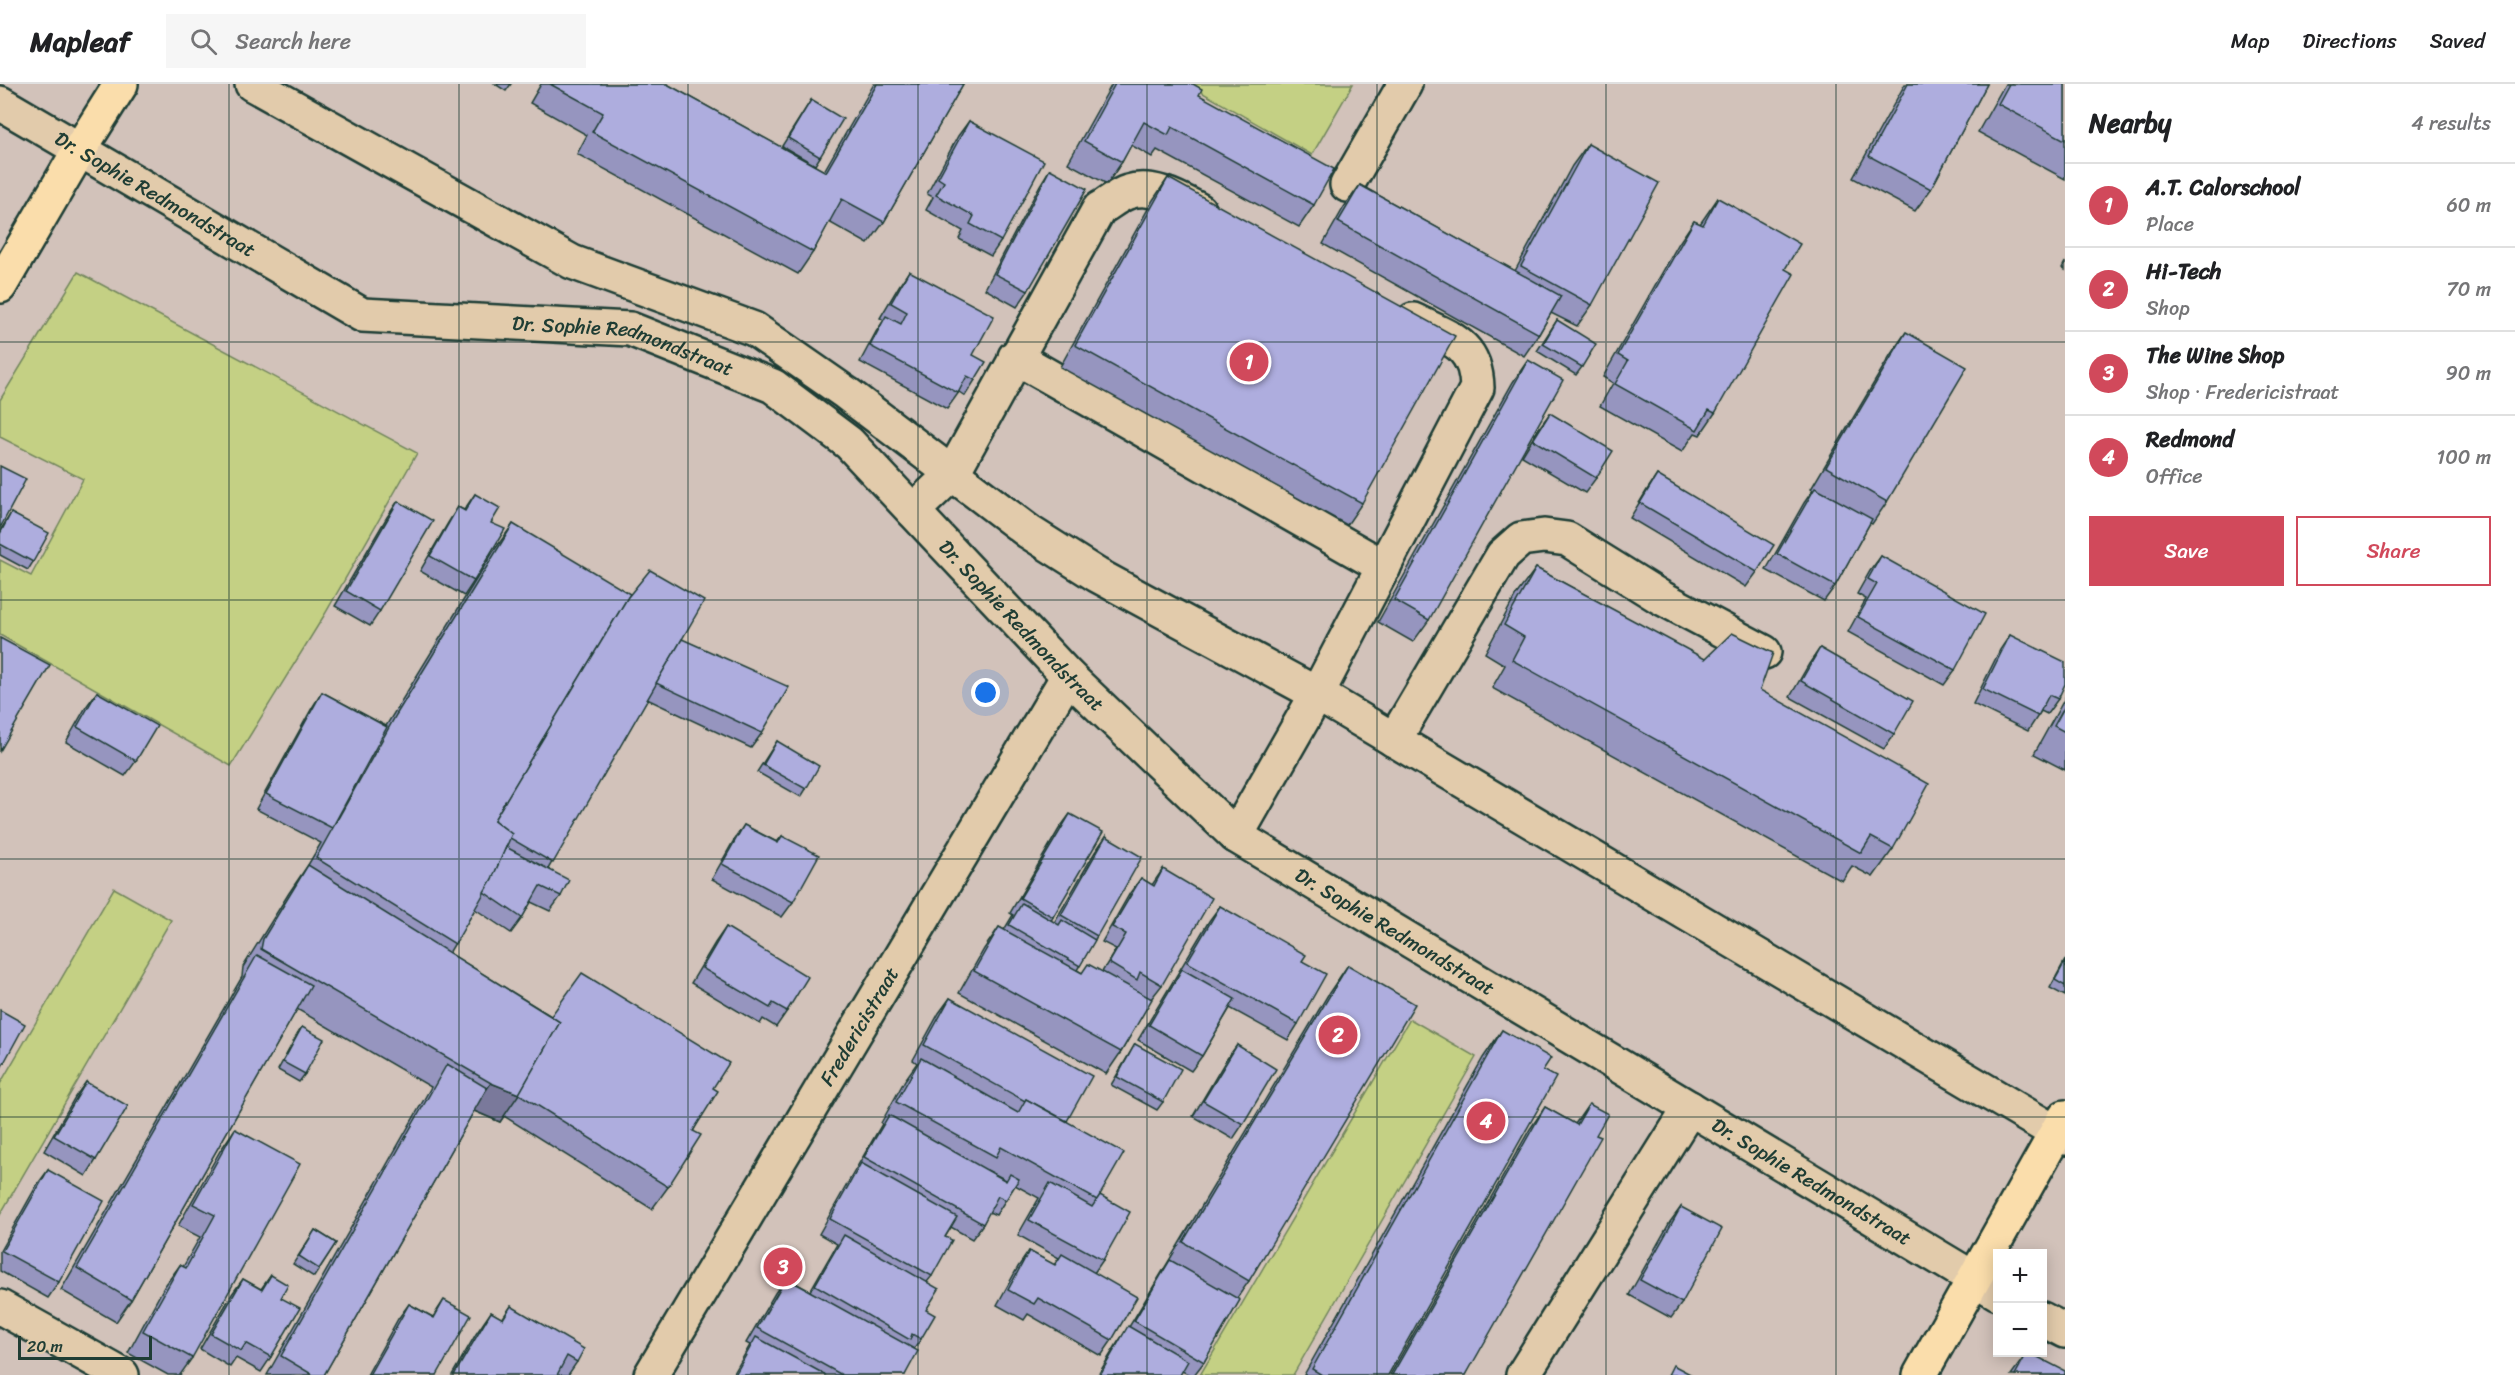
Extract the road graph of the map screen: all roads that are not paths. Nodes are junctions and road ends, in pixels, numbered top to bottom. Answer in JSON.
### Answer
{"nodes":[{"id":1,"x":121,"y":84,"type":"edge"},
{"id":2,"x":252,"y":84,"type":"edge"},
{"id":3,"x":1405,"y":84,"type":"edge"},
{"id":4,"x":0,"y":103,"type":"edge"},
{"id":5,"x":80,"y":149,"type":"junction"},
{"id":6,"x":1347,"y":185,"type":"dead end"},
{"id":7,"x":1230,"y":226,"type":"edge"},
{"id":8,"x":0,"y":286,"type":"edge"},
{"id":9,"x":1387,"y":306,"type":"edge"},
{"id":10,"x":1015,"y":357,"type":"junction"},
{"id":11,"x":951,"y":474,"type":"junction"},
{"id":12,"x":913,"y":511,"type":"junction"},
{"id":13,"x":1384,"y":567,"type":"junction"},
{"id":14,"x":1764,"y":652,"type":"edge"},
{"id":15,"x":1068,"y":676,"type":"junction"},
{"id":16,"x":1317,"y":694,"type":"junction"},
{"id":17,"x":1394,"y":740,"type":"junction"},
{"id":18,"x":1236,"y":836,"type":"junction"},
{"id":19,"x":1690,"y":1108,"type":"junction"},
{"id":20,"x":2062,"y":1129,"type":"edge"},
{"id":21,"x":1986,"y":1286,"type":"edge"},
{"id":22,"x":0,"y":1307,"type":"edge"},
{"id":23,"x":2047,"y":1321,"type":"edge"},
{"id":24,"x":2065,"y":1331,"type":"edge"},
{"id":25,"x":122,"y":1375,"type":"edge"},
{"id":26,"x":651,"y":1375,"type":"edge"},
{"id":27,"x":1523,"y":1375,"type":"edge"},
{"id":28,"x":1920,"y":1375,"type":"edge"}],
"edges":[{"from":1,"to":5,"type":"main road"},
{"from":2,"to":11,"type":"street"},
{"from":3,"to":6,"type":"street"},
{"from":4,"to":5,"type":"street","name":"Dr. Sophie Redmondstraat"},
{"from":5,"to":8,"type":"main road"},
{"from":5,"to":12,"type":"street","name":"Dr. Sophie Redmondstraat"},
{"from":7,"to":10,"type":"street"},
{"from":9,"to":13,"type":"street"},
{"from":10,"to":11,"type":"street"},
{"from":10,"to":13,"type":"street"},
{"from":11,"to":12,"type":"street"},
{"from":11,"to":16,"type":"street"},
{"from":12,"to":15,"type":"street","name":"Dr. Sophie Redmondstraat"},
{"from":13,"to":16,"type":"street"},
{"from":14,"to":17,"type":"street"},
{"from":15,"to":18,"type":"street","name":"Dr. Sophie Redmondstraat"},
{"from":15,"to":26,"type":"street","name":"Fredericistraat"},
{"from":16,"to":17,"type":"street"},
{"from":16,"to":18,"type":"street"},
{"from":17,"to":20,"type":"street"},
{"from":18,"to":19,"type":"street","name":"Dr. Sophie Redmondstraat"},
{"from":19,"to":21,"type":"street","name":"Dr. Sophie Redmondstraat"},
{"from":19,"to":27,"type":"street"},
{"from":20,"to":21,"type":"main road"},
{"from":21,"to":28,"type":"main road"},
{"from":22,"to":25,"type":"street"},
{"from":23,"to":24,"type":"street"}]}
